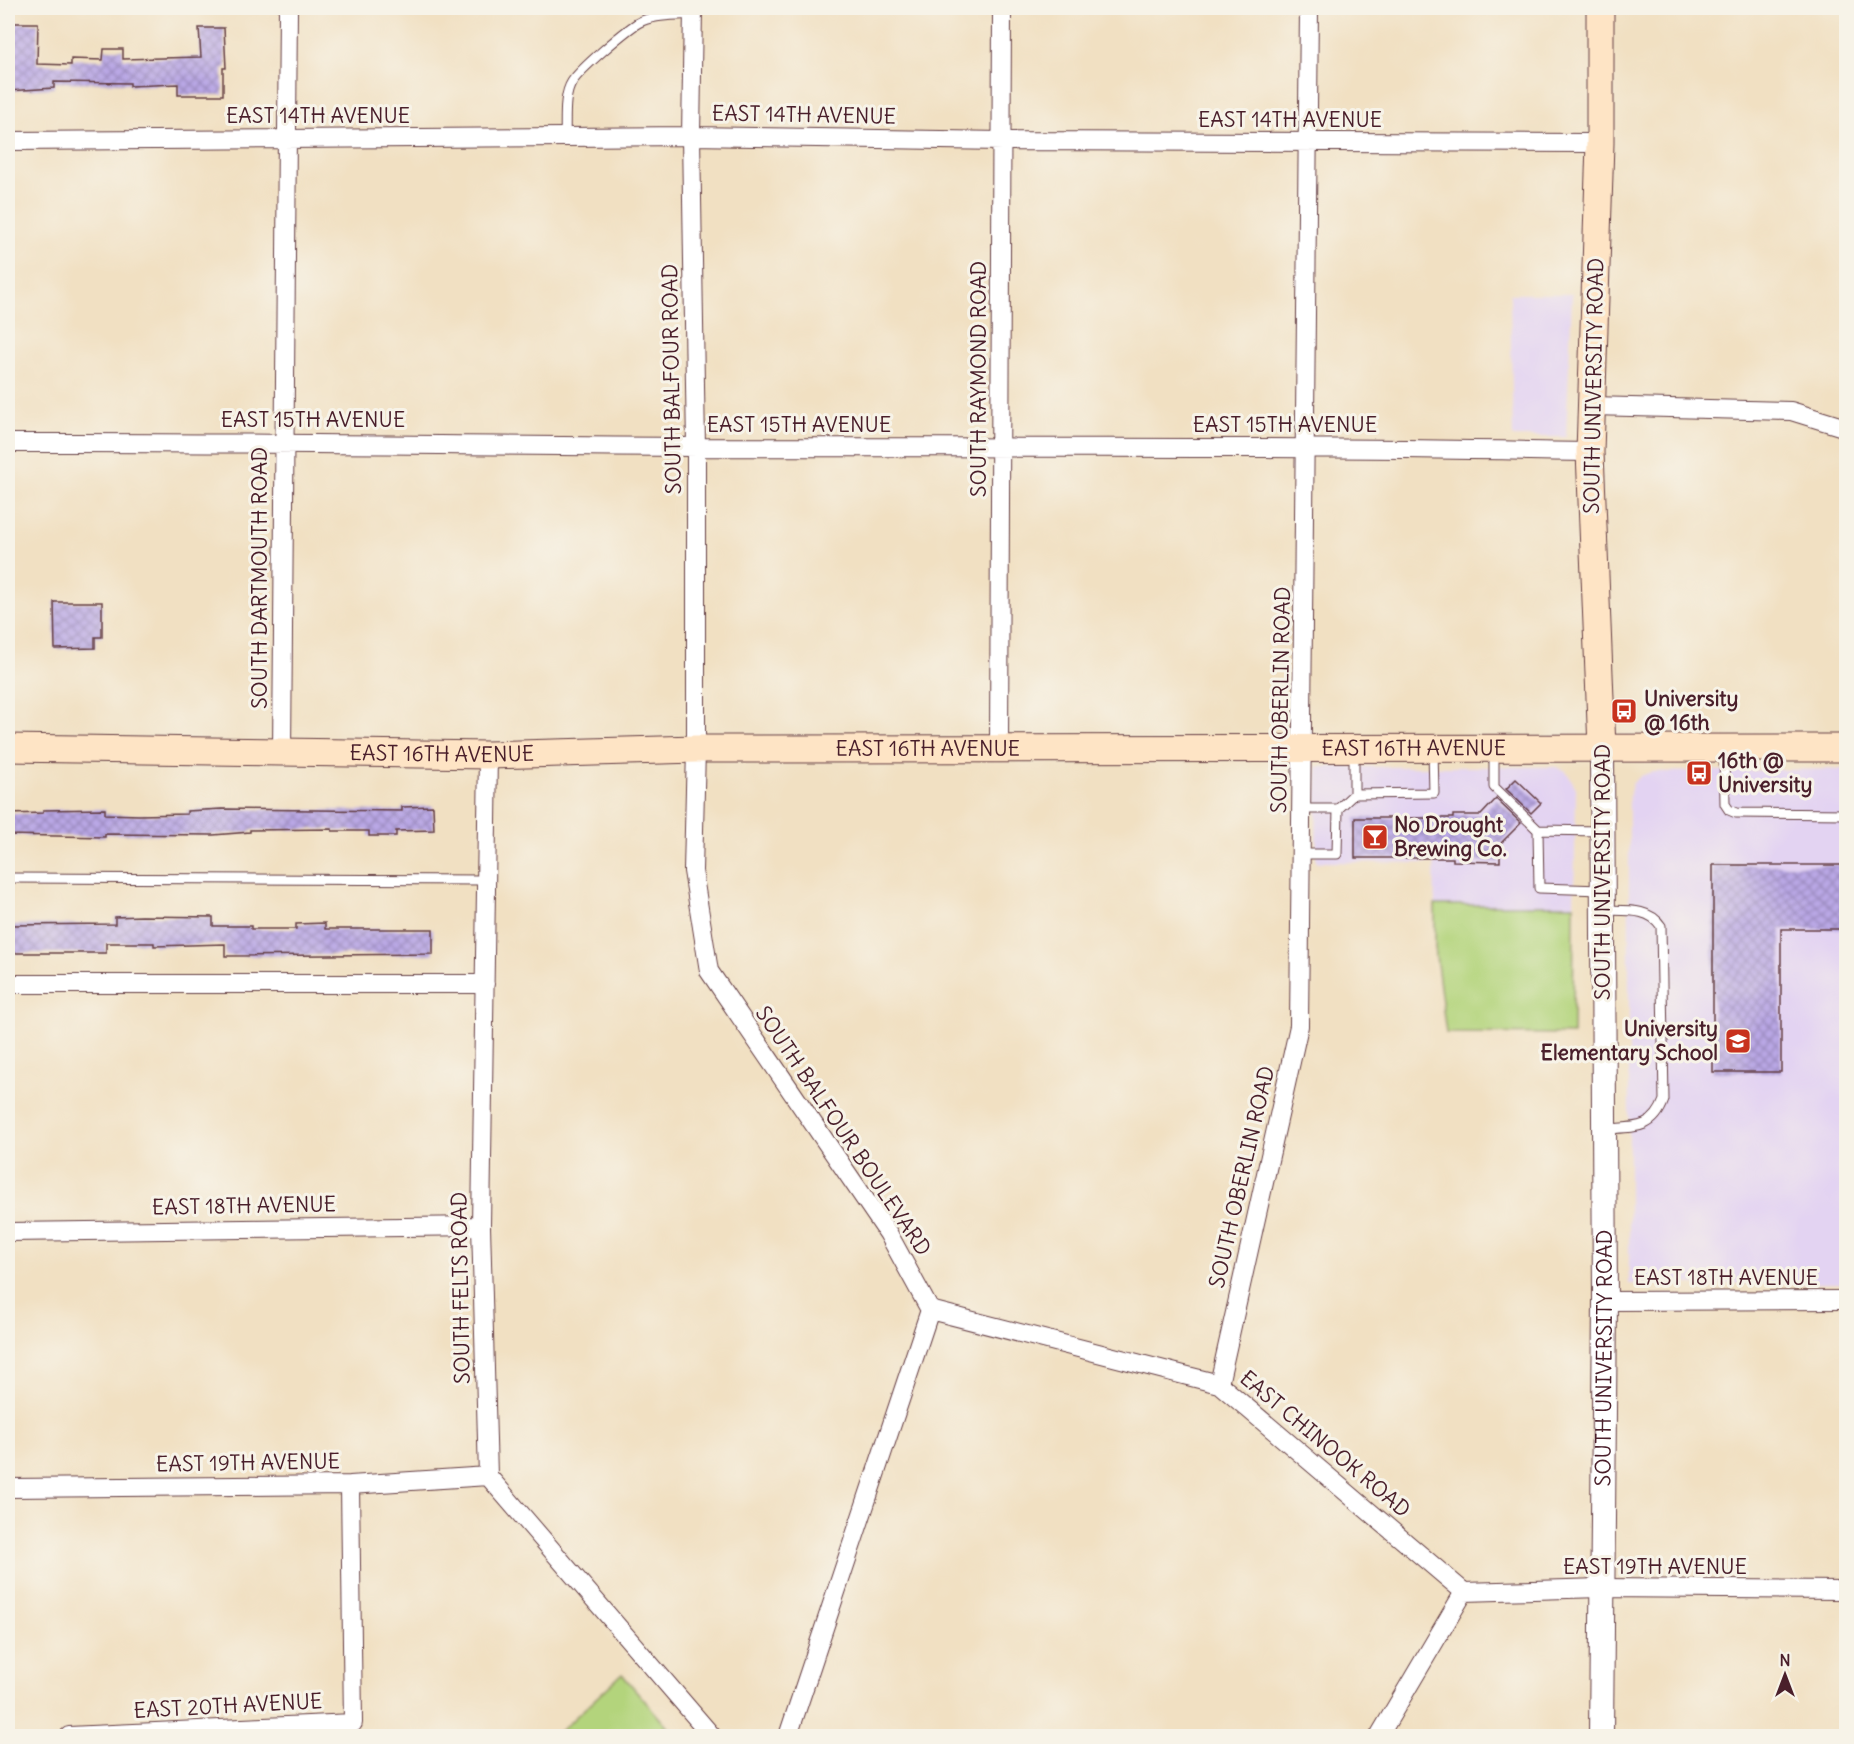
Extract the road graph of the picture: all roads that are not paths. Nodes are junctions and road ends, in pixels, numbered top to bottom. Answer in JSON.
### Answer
{"nodes":[{"id":1,"x":288,"y":8,"type":"edge"},
{"id":2,"x":1002,"y":8,"type":"edge"},
{"id":3,"x":1309,"y":8,"type":"edge"},
{"id":4,"x":1600,"y":8,"type":"edge"},
{"id":5,"x":693,"y":11,"type":"edge"},
{"id":6,"x":691,"y":136,"type":"junction"},
{"id":7,"x":565,"y":137,"type":"junction"},
{"id":8,"x":287,"y":139,"type":"junction"},
{"id":9,"x":8,"y":141,"type":"edge"},
{"id":10,"x":1003,"y":141,"type":"junction"},
{"id":11,"x":1308,"y":143,"type":"junction"},
{"id":12,"x":1600,"y":143,"type":"junction"},
{"id":13,"x":1592,"y":406,"type":"junction"},
{"id":14,"x":1846,"y":428,"type":"edge"},
{"id":15,"x":284,"y":442,"type":"junction"},
{"id":16,"x":8,"y":443,"type":"edge"},
{"id":17,"x":696,"y":447,"type":"junction"},
{"id":18,"x":1001,"y":447,"type":"junction"},
{"id":19,"x":1306,"y":447,"type":"junction"},
{"id":20,"x":1590,"y":452,"type":"junction"},
{"id":21,"x":1303,"y":747,"type":"junction"},
{"id":22,"x":1354,"y":747,"type":"junction"},
{"id":23,"x":8,"y":748,"type":"edge"},
{"id":24,"x":1433,"y":748,"type":"junction"},
{"id":25,"x":1494,"y":748,"type":"junction"},
{"id":26,"x":1602,"y":748,"type":"junction"},
{"id":27,"x":1724,"y":748,"type":"junction"},
{"id":28,"x":1846,"y":748,"type":"edge"},
{"id":29,"x":696,"y":749,"type":"junction"},
{"id":30,"x":999,"y":750,"type":"junction"},
{"id":31,"x":282,"y":753,"type":"junction"},
{"id":32,"x":488,"y":755,"type":"junction"},
{"id":33,"x":1354,"y":794,"type":"junction"},
{"id":34,"x":1302,"y":809,"type":"junction"},
{"id":35,"x":1338,"y":809,"type":"junction"},
{"id":36,"x":1846,"y":814,"type":"edge"},
{"id":37,"x":1538,"y":830,"type":"junction"},
{"id":38,"x":1603,"y":831,"type":"junction"},
{"id":39,"x":1302,"y":854,"type":"junction"},
{"id":40,"x":8,"y":878,"type":"edge"},
{"id":41,"x":486,"y":880,"type":"junction"},
{"id":42,"x":1603,"y":900,"type":"junction"},
{"id":43,"x":8,"y":984,"type":"edge"},
{"id":44,"x":485,"y":984,"type":"junction"},
{"id":45,"x":1604,"y":1129,"type":"junction"},
{"id":46,"x":481,"y":1226,"type":"junction"},
{"id":47,"x":8,"y":1232,"type":"edge"},
{"id":48,"x":1605,"y":1300,"type":"junction"},
{"id":49,"x":1846,"y":1300,"type":"edge"},
{"id":50,"x":930,"y":1310,"type":"junction"},
{"id":51,"x":1219,"y":1384,"type":"junction"},
{"id":52,"x":488,"y":1476,"type":"junction"},
{"id":53,"x":350,"y":1485,"type":"junction"},
{"id":54,"x":8,"y":1488,"type":"edge"},
{"id":55,"x":1601,"y":1588,"type":"junction"},
{"id":56,"x":1846,"y":1590,"type":"edge"},
{"id":57,"x":1464,"y":1592,"type":"junction"},
{"id":58,"x":69,"y":1737,"type":"edge"},
{"id":59,"x":712,"y":1737,"type":"edge"},
{"id":60,"x":788,"y":1737,"type":"edge"},
{"id":61,"x":1379,"y":1737,"type":"edge"},
{"id":62,"x":1601,"y":1737,"type":"edge"}],
"edges":[{"from":1,"to":8,"type":"street","name":"SOUTH DARTMOUTH ROAD"},
{"from":2,"to":10,"type":"street","name":"SOUTH RAYMOND ROAD"},
{"from":3,"to":11,"type":"street","name":"SOUTH OBERLIN ROAD"},
{"from":4,"to":12,"type":"main road","name":"SOUTH UNIVERSITY ROAD"},
{"from":5,"to":6,"type":"street","name":"SOUTH BALFOUR ROAD"},
{"from":5,"to":7,"type":"lane"},
{"from":6,"to":7,"type":"street","name":"EAST 14TH AVENUE"},
{"from":6,"to":10,"type":"street","name":"EAST 14TH AVENUE"},
{"from":6,"to":17,"type":"street","name":"SOUTH BALFOUR ROAD"},
{"from":7,"to":8,"type":"street","name":"EAST 14TH AVENUE"},
{"from":8,"to":9,"type":"street","name":"EAST 14TH AVENUE"},
{"from":8,"to":15,"type":"street","name":"SOUTH DARTMOUTH ROAD"},
{"from":10,"to":11,"type":"street","name":"EAST 14TH AVENUE"},
{"from":10,"to":18,"type":"street","name":"SOUTH RAYMOND ROAD"},
{"from":11,"to":12,"type":"street","name":"EAST 14TH AVENUE"},
{"from":11,"to":19,"type":"street","name":"SOUTH OBERLIN ROAD"},
{"from":12,"to":13,"type":"main road","name":"SOUTH UNIVERSITY ROAD"},
{"from":13,"to":14,"type":"street"},
{"from":13,"to":20,"type":"main road","name":"SOUTH UNIVERSITY ROAD"},
{"from":15,"to":16,"type":"street","name":"EAST 15TH AVENUE"},
{"from":15,"to":17,"type":"street","name":"EAST 15TH AVENUE"},
{"from":15,"to":31,"type":"street","name":"SOUTH DARTMOUTH ROAD"},
{"from":17,"to":18,"type":"street","name":"EAST 15TH AVENUE"},
{"from":17,"to":29,"type":"street","name":"SOUTH BALFOUR ROAD"},
{"from":18,"to":19,"type":"street","name":"EAST 15TH AVENUE"},
{"from":18,"to":30,"type":"street","name":"SOUTH RAYMOND ROAD"},
{"from":19,"to":20,"type":"street","name":"EAST 15TH AVENUE"},
{"from":19,"to":21,"type":"street","name":"SOUTH OBERLIN ROAD"},
{"from":20,"to":26,"type":"main road","name":"SOUTH UNIVERSITY ROAD"},
{"from":21,"to":22,"type":"main road","name":"EAST 16TH AVENUE"},
{"from":21,"to":30,"type":"main road","name":"EAST 16TH AVENUE"},
{"from":21,"to":34,"type":"street","name":"SOUTH OBERLIN ROAD"},
{"from":22,"to":24,"type":"main road","name":"EAST 16TH AVENUE"},
{"from":22,"to":33,"type":"lane"},
{"from":23,"to":31,"type":"main road","name":"EAST 16TH AVENUE"},
{"from":24,"to":25,"type":"main road","name":"EAST 16TH AVENUE"},
{"from":24,"to":33,"type":"lane"},
{"from":25,"to":26,"type":"main road","name":"EAST 16TH AVENUE"},
{"from":25,"to":37,"type":"lane"},
{"from":26,"to":27,"type":"main road","name":"EAST 16TH AVENUE"},
{"from":26,"to":38,"type":"street","name":"SOUTH UNIVERSITY ROAD"},
{"from":27,"to":28,"type":"main road","name":"EAST 16TH AVENUE"},
{"from":27,"to":36,"type":"lane"},
{"from":29,"to":30,"type":"main road","name":"EAST 16TH AVENUE"},
{"from":29,"to":32,"type":"main road","name":"EAST 16TH AVENUE"},
{"from":29,"to":50,"type":"street","name":"SOUTH BALFOUR BOULEVARD"},
{"from":31,"to":32,"type":"main road","name":"EAST 16TH AVENUE"},
{"from":32,"to":41,"type":"street","name":"SOUTH FELTS ROAD"},
{"from":33,"to":35,"type":"lane"},
{"from":34,"to":35,"type":"lane"},
{"from":34,"to":39,"type":"street","name":"SOUTH OBERLIN ROAD"},
{"from":35,"to":39,"type":"lane"},
{"from":37,"to":38,"type":"lane"},
{"from":37,"to":42,"type":"lane"},
{"from":38,"to":42,"type":"street","name":"SOUTH UNIVERSITY ROAD"},
{"from":39,"to":51,"type":"street","name":"SOUTH OBERLIN ROAD"},
{"from":40,"to":41,"type":"lane"},
{"from":41,"to":44,"type":"street","name":"SOUTH FELTS ROAD"},
{"from":42,"to":45,"type":"street","name":"SOUTH UNIVERSITY ROAD"},
{"from":42,"to":45,"type":"lane"},
{"from":43,"to":44,"type":"street"},
{"from":44,"to":46,"type":"street","name":"SOUTH FELTS ROAD"},
{"from":45,"to":48,"type":"street","name":"SOUTH UNIVERSITY ROAD"},
{"from":46,"to":47,"type":"street","name":"EAST 18TH AVENUE"},
{"from":46,"to":52,"type":"street","name":"SOUTH FELTS ROAD"},
{"from":48,"to":49,"type":"street","name":"EAST 18TH AVENUE"},
{"from":48,"to":55,"type":"street","name":"SOUTH UNIVERSITY ROAD"},
{"from":50,"to":51,"type":"street","name":"EAST CHINOOK ROAD"},
{"from":50,"to":60,"type":"street"},
{"from":51,"to":57,"type":"street","name":"EAST CHINOOK ROAD"},
{"from":52,"to":53,"type":"street","name":"EAST 19TH AVENUE"},
{"from":52,"to":59,"type":"street"},
{"from":53,"to":54,"type":"street","name":"EAST 19TH AVENUE"},
{"from":53,"to":58,"type":"street","name":"EAST 20TH AVENUE"},
{"from":55,"to":56,"type":"street","name":"EAST 19TH AVENUE"},
{"from":55,"to":57,"type":"street","name":"EAST 19TH AVENUE"},
{"from":55,"to":62,"type":"street","name":"SOUTH UNIVERSITY ROAD"},
{"from":57,"to":61,"type":"street"}]}
